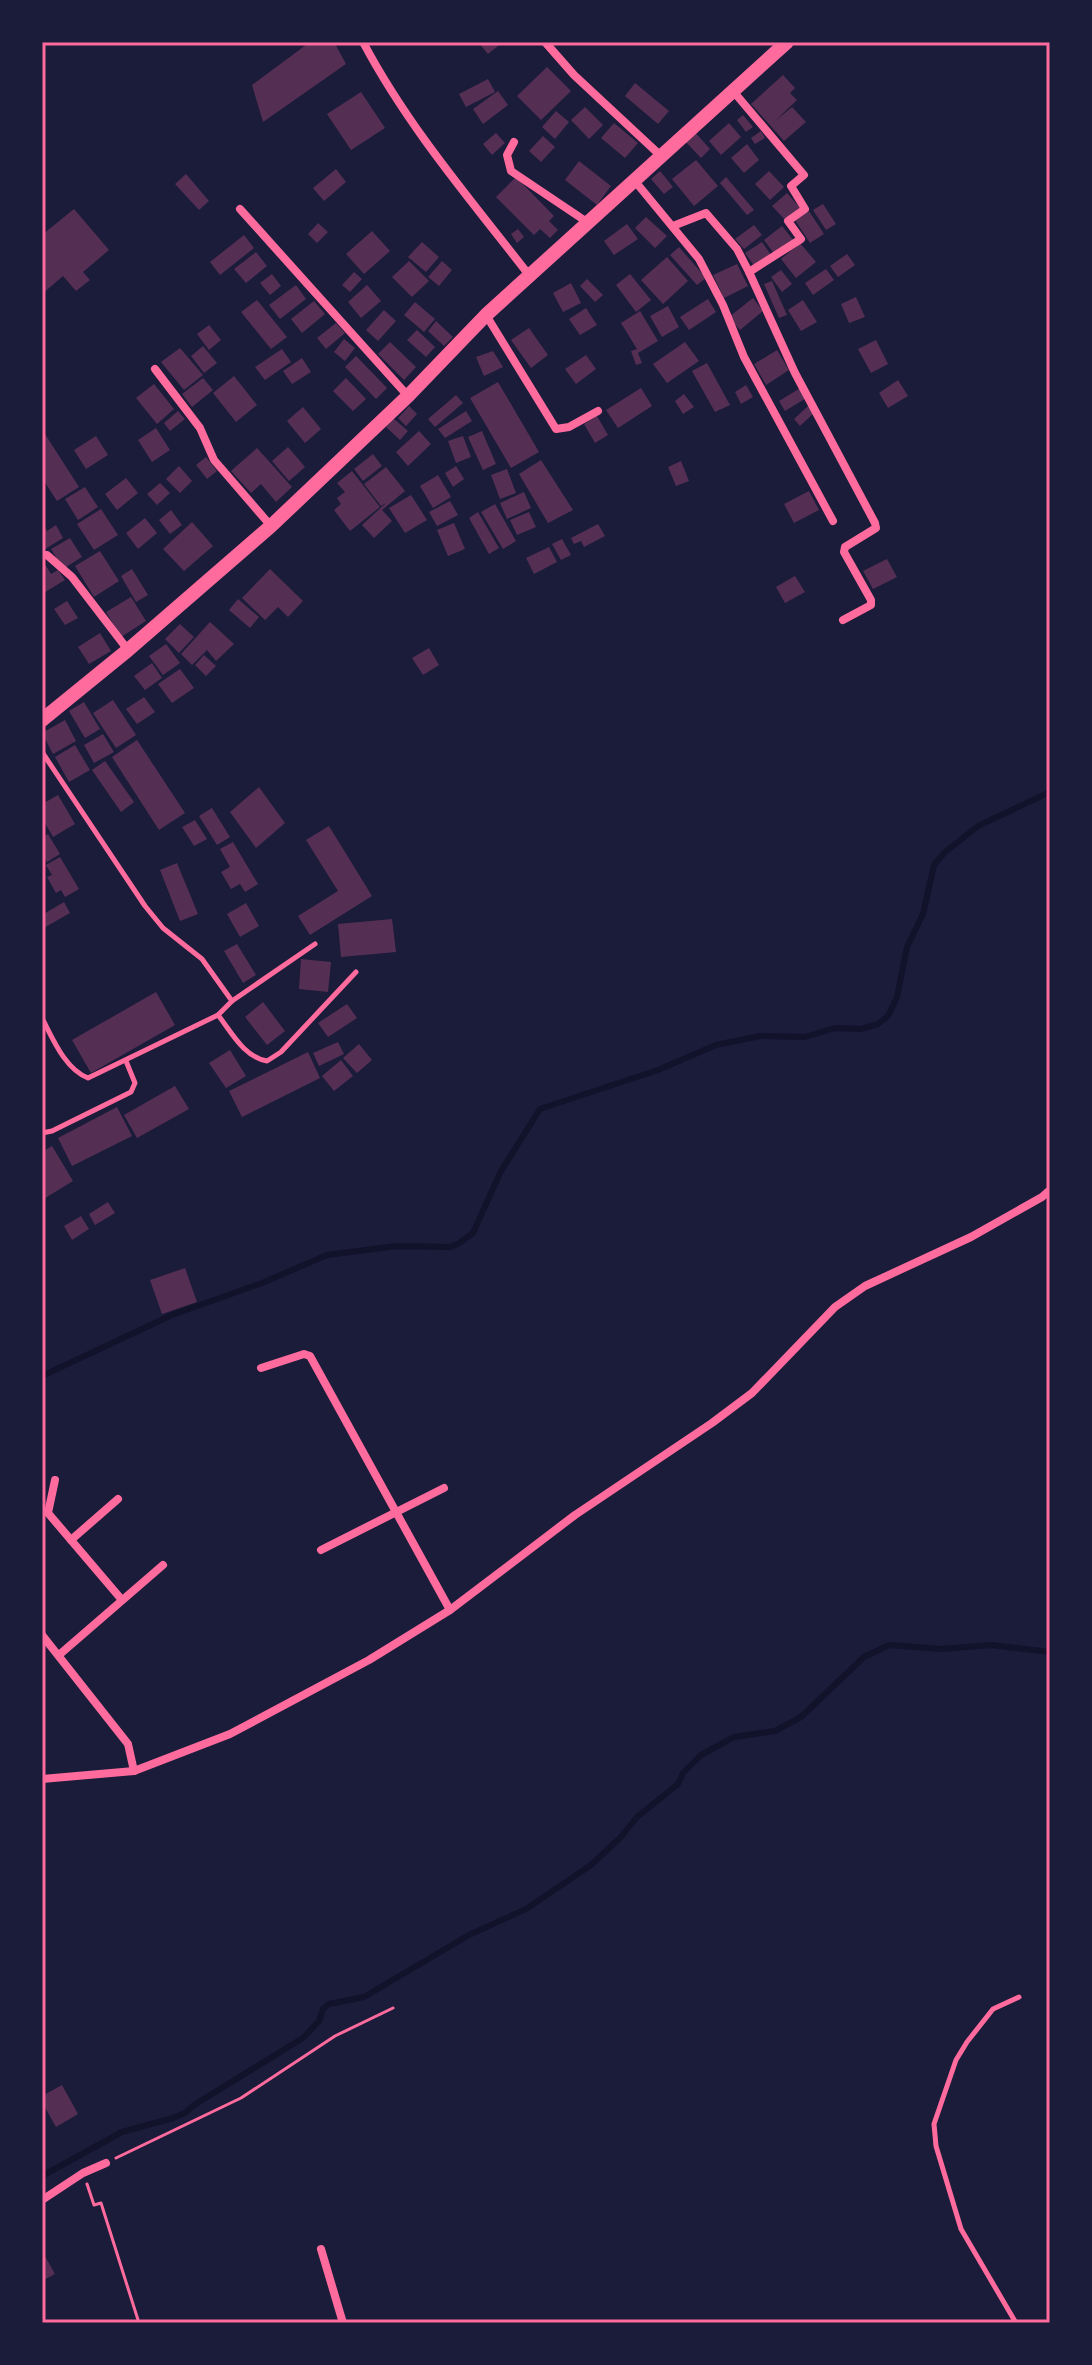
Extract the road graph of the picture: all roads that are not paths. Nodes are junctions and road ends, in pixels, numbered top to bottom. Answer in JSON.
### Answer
{"nodes":[{"id":1,"x":363,"y":42,"type":"edge"},
{"id":2,"x":545,"y":42,"type":"edge"},
{"id":3,"x":787,"y":42,"type":"edge"},
{"id":4,"x":733,"y":91,"type":"junction"},
{"id":5,"x":514,"y":142,"type":"dead end"},
{"id":6,"x":661,"y":156,"type":"junction"},
{"id":7,"x":634,"y":180,"type":"junction"},
{"id":8,"x":240,"y":209,"type":"dead end"},
{"id":9,"x":587,"y":222,"type":"junction"},
{"id":10,"x":673,"y":226,"type":"junction"},
{"id":11,"x":749,"y":272,"type":"junction"},
{"id":12,"x":529,"y":275,"type":"junction"},
{"id":13,"x":486,"y":315,"type":"junction"},
{"id":14,"x":155,"y":369,"type":"dead end"},
{"id":15,"x":408,"y":396,"type":"junction"},
{"id":16,"x":598,"y":411,"type":"dead end"},
{"id":17,"x":833,"y":521,"type":"dead end"},
{"id":18,"x":271,"y":526,"type":"junction"},
{"id":19,"x":42,"y":555,"type":"edge"},
{"id":20,"x":843,"y":620,"type":"dead end"},
{"id":21,"x":128,"y":650,"type":"junction"},
{"id":22,"x":42,"y":720,"type":"edge"},
{"id":23,"x":42,"y":752,"type":"edge"},
{"id":24,"x":315,"y":944,"type":"dead end"},
{"id":25,"x":356,"y":972,"type":"dead end"},
{"id":26,"x":232,"y":1001,"type":"junction"},
{"id":27,"x":218,"y":1015,"type":"junction"},
{"id":28,"x":42,"y":1018,"type":"edge"},
{"id":29,"x":126,"y":1061,"type":"junction"},
{"id":30,"x":42,"y":1133,"type":"edge"},
{"id":31,"x":1050,"y":1190,"type":"edge"},
{"id":32,"x":261,"y":1368,"type":"dead end"},
{"id":33,"x":55,"y":1480,"type":"dead end"},
{"id":34,"x":444,"y":1488,"type":"dead end"},
{"id":35,"x":118,"y":1499,"type":"dead end"},
{"id":36,"x":395,"y":1512,"type":"junction"},
{"id":37,"x":71,"y":1540,"type":"junction"},
{"id":38,"x":321,"y":1550,"type":"dead end"},
{"id":39,"x":163,"y":1565,"type":"dead end"},
{"id":40,"x":122,"y":1600,"type":"junction"},
{"id":41,"x":450,"y":1610,"type":"junction"},
{"id":42,"x":42,"y":1635,"type":"edge"},
{"id":43,"x":59,"y":1655,"type":"junction"},
{"id":44,"x":134,"y":1771,"type":"junction"},
{"id":45,"x":42,"y":1779,"type":"edge"},
{"id":46,"x":1019,"y":1997,"type":"dead end"},
{"id":47,"x":106,"y":2163,"type":"road end"},
{"id":48,"x":43,"y":2197,"type":"edge"},
{"id":49,"x":321,"y":2249,"type":"dead end"},
{"id":50,"x":343,"y":2323,"type":"edge"},
{"id":51,"x":1016,"y":2323,"type":"edge"}],
"edges":[{"from":1,"to":12,"type":"street"},
{"from":2,"to":6,"type":"street"},
{"from":3,"to":4,"type":"main road"},
{"from":4,"to":6,"type":"main road"},
{"from":4,"to":11,"type":"street"},
{"from":5,"to":9,"type":"street"},
{"from":6,"to":7,"type":"main road"},
{"from":7,"to":9,"type":"main road"},
{"from":7,"to":10,"type":"street"},
{"from":8,"to":15,"type":"street"},
{"from":9,"to":12,"type":"main road"},
{"from":10,"to":11,"type":"street"},
{"from":10,"to":17,"type":"street"},
{"from":11,"to":20,"type":"street"},
{"from":12,"to":13,"type":"main road"},
{"from":13,"to":15,"type":"main road"},
{"from":13,"to":16,"type":"street"},
{"from":14,"to":18,"type":"street"},
{"from":15,"to":18,"type":"main road"},
{"from":18,"to":21,"type":"main road"},
{"from":19,"to":21,"type":"street"},
{"from":21,"to":22,"type":"main road"},
{"from":23,"to":26,"type":"lane"},
{"from":24,"to":26,"type":"lane"},
{"from":25,"to":27,"type":"lane"},
{"from":26,"to":27,"type":"lane"},
{"from":27,"to":29,"type":"lane"},
{"from":28,"to":29,"type":"lane"},
{"from":29,"to":30,"type":"lane"},
{"from":31,"to":41,"type":"street"},
{"from":32,"to":36,"type":"street"},
{"from":33,"to":37,"type":"street"},
{"from":34,"to":36,"type":"street"},
{"from":35,"to":37,"type":"street"},
{"from":36,"to":38,"type":"street"},
{"from":36,"to":41,"type":"street"},
{"from":37,"to":40,"type":"street"},
{"from":39,"to":40,"type":"street"},
{"from":40,"to":43,"type":"street"},
{"from":41,"to":44,"type":"street"},
{"from":42,"to":43,"type":"street"},
{"from":43,"to":44,"type":"street"},
{"from":44,"to":45,"type":"street"},
{"from":46,"to":51,"type":"lane"},
{"from":47,"to":48,"type":"street"},
{"from":49,"to":50,"type":"street"}]}
